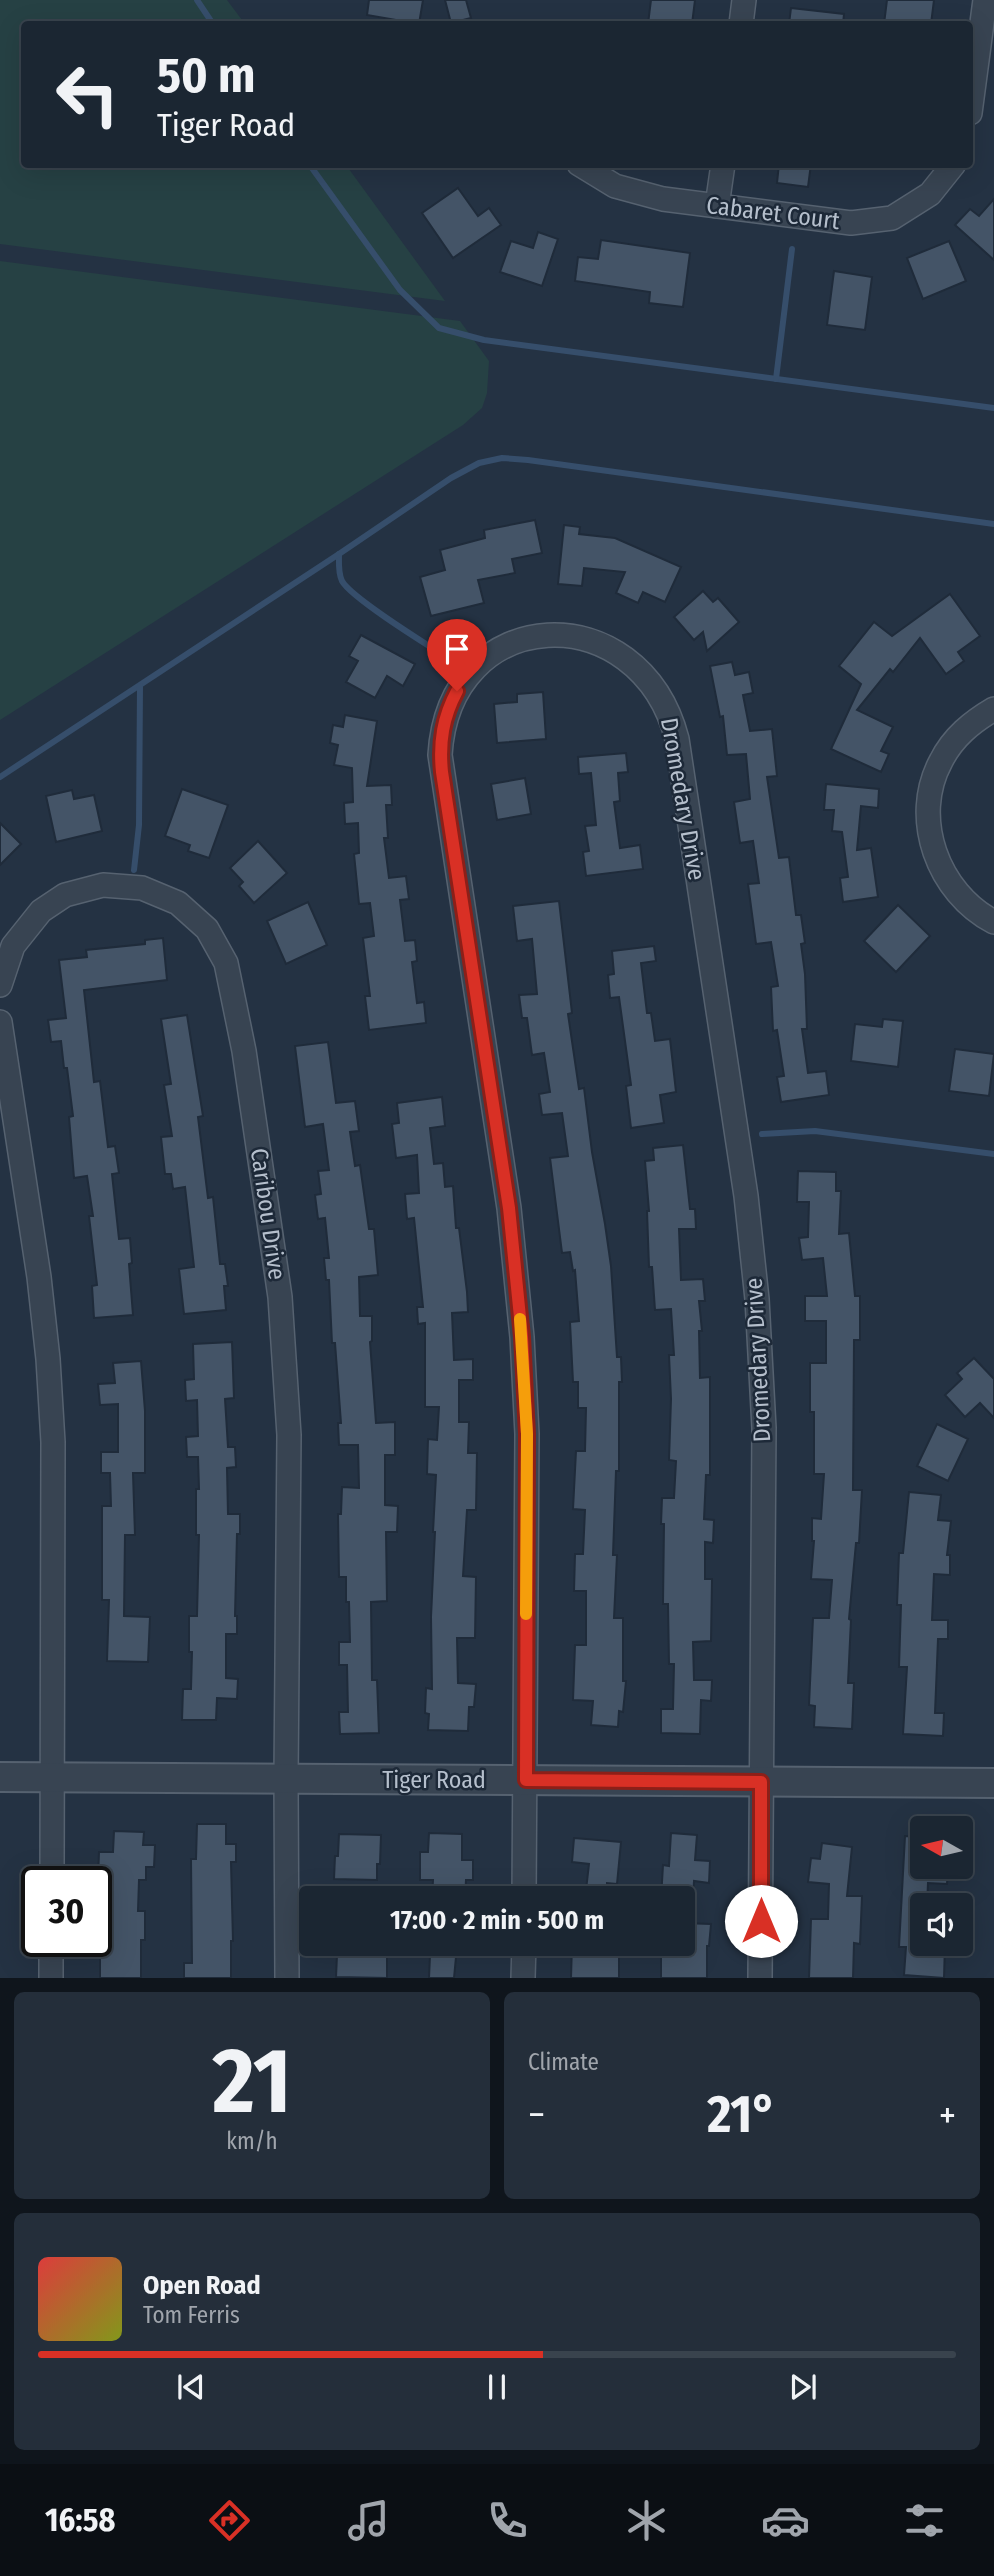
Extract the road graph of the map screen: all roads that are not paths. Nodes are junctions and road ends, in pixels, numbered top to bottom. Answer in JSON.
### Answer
{"nodes":[{"id":1,"x":744,"y":0,"type":"edge"},
{"id":2,"x":985,"y":0,"type":"edge"},
{"id":3,"x":741,"y":21,"type":"edge"},
{"id":4,"x":973,"y":90,"type":"edge"},
{"id":5,"x":586,"y":168,"type":"edge"},
{"id":6,"x":722,"y":168,"type":"edge"},
{"id":7,"x":951,"y":168,"type":"edge"},
{"id":8,"x":717,"y":206,"type":"junction"},
{"id":9,"x":994,"y":709,"type":"edge"},
{"id":10,"x":994,"y":922,"type":"edge"},
{"id":11,"x":0,"y":985,"type":"edge"},
{"id":12,"x":0,"y":1022,"type":"edge"},
{"id":13,"x":0,"y":1777,"type":"edge"},
{"id":14,"x":52,"y":1777,"type":"junction"},
{"id":15,"x":286,"y":1779,"type":"junction"},
{"id":16,"x":526,"y":1780,"type":"junction"},
{"id":17,"x":761,"y":1782,"type":"junction"},
{"id":18,"x":994,"y":1783,"type":"edge"},
{"id":19,"x":52,"y":1866,"type":"edge"},
{"id":20,"x":524,"y":1886,"type":"edge"},
{"id":21,"x":524,"y":1956,"type":"edge"},
{"id":22,"x":51,"y":1957,"type":"edge"},
{"id":23,"x":51,"y":1978,"type":"edge"},
{"id":24,"x":287,"y":1978,"type":"edge"},
{"id":25,"x":523,"y":1978,"type":"edge"},
{"id":26,"x":760,"y":1978,"type":"edge"}],
"edges":[{"from":1,"to":3,"type":"street"},
{"from":2,"to":4,"type":"street"},
{"from":5,"to":8,"type":"street","name":"Cabaret Court"},
{"from":6,"to":8,"type":"street"},
{"from":7,"to":8,"type":"street","name":"Cabaret Court"},
{"from":9,"to":10,"type":"street"},
{"from":11,"to":15,"type":"street","name":"Caribou Drive"},
{"from":12,"to":14,"type":"street"},
{"from":13,"to":14,"type":"street","name":"Tiger Road"},
{"from":14,"to":15,"type":"street","name":"Tiger Road"},
{"from":14,"to":19,"type":"street"},
{"from":15,"to":16,"type":"street","name":"Tiger Road"},
{"from":15,"to":24,"type":"street","name":"Caribou Drive"},
{"from":16,"to":17,"type":"street","name":"Tiger Road"},
{"from":16,"to":17,"type":"street","name":"Dromedary Drive"},
{"from":16,"to":20,"type":"street","name":"Dromedary Drive"},
{"from":17,"to":18,"type":"street","name":"Tiger Road"},
{"from":17,"to":26,"type":"street","name":"Dromedary Drive"},
{"from":21,"to":25,"type":"street"},
{"from":22,"to":23,"type":"street"}]}
